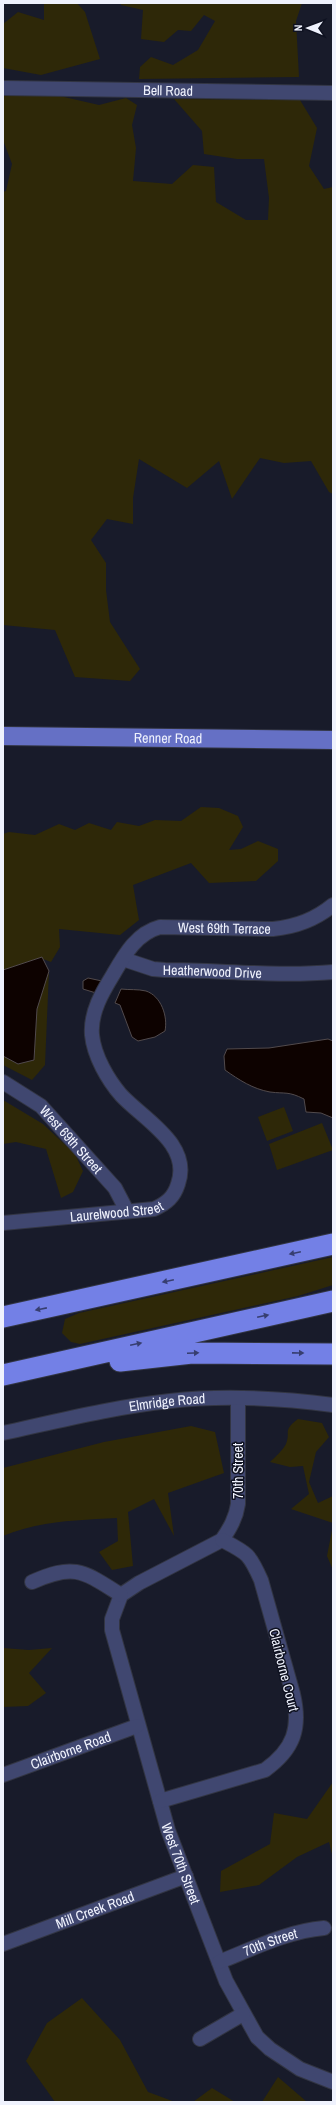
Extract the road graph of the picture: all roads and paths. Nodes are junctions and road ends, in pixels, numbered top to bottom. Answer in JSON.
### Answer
{"nodes":[{"id":1,"x":3,"y":88,"type":"edge"},
{"id":2,"x":333,"y":93,"type":"edge"},
{"id":3,"x":3,"y":736,"type":"edge"},
{"id":4,"x":333,"y":740,"type":"edge"},
{"id":5,"x":333,"y":905,"type":"edge"},
{"id":6,"x":123,"y":959,"type":"junction"},
{"id":7,"x":333,"y":972,"type":"edge"},
{"id":8,"x":3,"y":1082,"type":"edge"},
{"id":9,"x":127,"y":1211,"type":"junction"},
{"id":10,"x":3,"y":1223,"type":"edge"},
{"id":11,"x":333,"y":1244,"type":"edge"},
{"id":12,"x":333,"y":1301,"type":"edge"},
{"id":13,"x":7,"y":1313,"type":"edge"},
{"id":14,"x":333,"y":1354,"type":"edge"},
{"id":15,"x":3,"y":1375,"type":"edge"},
{"id":16,"x":3,"y":1381,"type":"edge"},
{"id":17,"x":238,"y":1399,"type":"junction"},
{"id":18,"x":333,"y":1405,"type":"edge"},
{"id":19,"x":3,"y":1433,"type":"edge"},
{"id":20,"x":222,"y":1540,"type":"junction"},
{"id":21,"x":32,"y":1582,"type":"dead end"},
{"id":22,"x":120,"y":1595,"type":"junction"},
{"id":23,"x":138,"y":1726,"type":"junction"},
{"id":24,"x":3,"y":1776,"type":"edge"},
{"id":25,"x":160,"y":1802,"type":"junction"},
{"id":26,"x":186,"y":1876,"type":"junction"},
{"id":27,"x":324,"y":1928,"type":"dead end"},
{"id":28,"x":3,"y":1944,"type":"edge"},
{"id":29,"x":219,"y":1962,"type":"junction"},
{"id":30,"x":243,"y":2014,"type":"junction"},
{"id":31,"x":200,"y":2039,"type":"dead end"},
{"id":32,"x":333,"y":2082,"type":"edge"}],
"edges":[{"from":1,"to":2,"type":"street","name":"Bell Road"},
{"from":3,"to":4,"type":"main road","name":"Renner Road"},
{"from":5,"to":6,"type":"street","name":"West 69th Terrace"},
{"from":6,"to":7,"type":"street","name":"Heatherwood Drive"},
{"from":6,"to":9,"type":"street","name":"Laurelwood Street"},
{"from":8,"to":9,"type":"street","name":"West 69th Street"},
{"from":9,"to":10,"type":"street","name":"Laurelwood Street"},
{"from":11,"to":13,"type":"highway","one_way":true},
{"from":15,"to":12,"type":"highway","one_way":true},
{"from":16,"to":14,"type":"highway","one_way":true},
{"from":17,"to":18,"type":"street","name":"Elmridge Road"},
{"from":17,"to":19,"type":"street","name":"Elmridge Road"},
{"from":17,"to":20,"type":"street","name":"70th Street"},
{"from":20,"to":22,"type":"street"},
{"from":20,"to":25,"type":"street","name":"Clairborne Court"},
{"from":21,"to":22,"type":"street"},
{"from":22,"to":23,"type":"street","name":"West 70th Street"},
{"from":23,"to":24,"type":"street","name":"Clairborne Road"},
{"from":23,"to":25,"type":"street","name":"West 70th Street"},
{"from":25,"to":26,"type":"street","name":"West 70th Street"},
{"from":26,"to":28,"type":"street","name":"Mill Creek Road"},
{"from":26,"to":29,"type":"street","name":"West 70th Street"},
{"from":27,"to":29,"type":"street","name":"70th Street"},
{"from":29,"to":30,"type":"street","name":"West 70th Street"},
{"from":30,"to":31,"type":"street"},
{"from":30,"to":32,"type":"street","name":"West 70th Street"}]}
